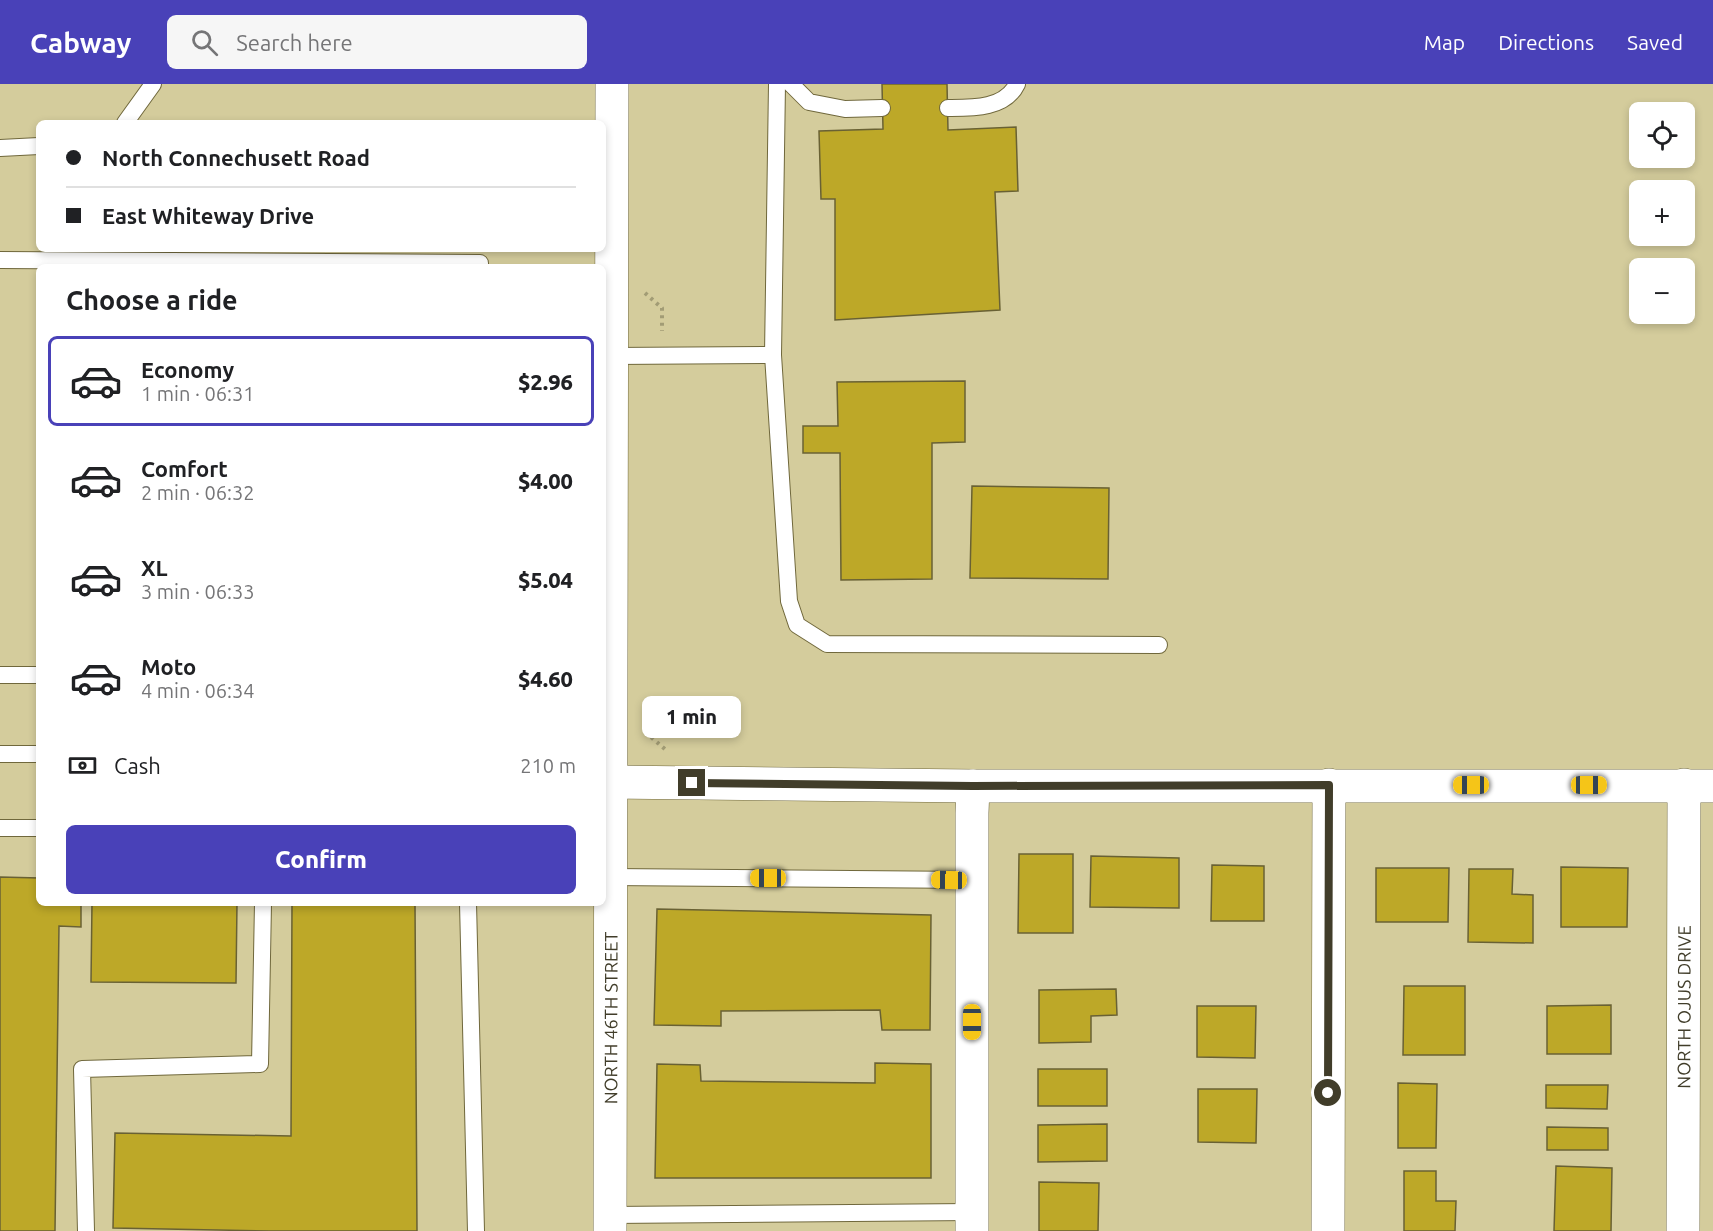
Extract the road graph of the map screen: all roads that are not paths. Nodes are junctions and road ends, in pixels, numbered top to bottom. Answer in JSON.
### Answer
{"nodes":[{"id":1,"x":153,"y":84,"type":"edge"},
{"id":2,"x":612,"y":84,"type":"edge"},
{"id":3,"x":777,"y":84,"type":"edge"},
{"id":4,"x":791,"y":84,"type":"edge"},
{"id":5,"x":1017,"y":84,"type":"edge"},
{"id":6,"x":882,"y":108,"type":"dead end"},
{"id":7,"x":948,"y":108,"type":"dead end"},
{"id":8,"x":127,"y":120,"type":"edge"},
{"id":9,"x":36,"y":146,"type":"edge"},
{"id":10,"x":0,"y":148,"type":"edge"},
{"id":11,"x":0,"y":260,"type":"edge"},
{"id":12,"x":480,"y":264,"type":"edge"},
{"id":13,"x":773,"y":355,"type":"junction"},
{"id":14,"x":611,"y":356,"type":"junction"},
{"id":15,"x":1159,"y":645,"type":"dead end"},
{"id":16,"x":0,"y":675,"type":"edge"},
{"id":17,"x":36,"y":675,"type":"edge"},
{"id":18,"x":0,"y":754,"type":"edge"},
{"id":19,"x":36,"y":754,"type":"edge"},
{"id":20,"x":608,"y":762,"type":"edge"},
{"id":21,"x":1329,"y":785,"type":"junction"},
{"id":22,"x":1699,"y":785,"type":"edge"},
{"id":23,"x":973,"y":786,"type":"junction"},
{"id":24,"x":0,"y":828,"type":"edge"},
{"id":25,"x":36,"y":828,"type":"edge"},
{"id":26,"x":610,"y":877,"type":"junction"},
{"id":27,"x":972,"y":880,"type":"junction"},
{"id":28,"x":263,"y":906,"type":"edge"},
{"id":29,"x":468,"y":906,"type":"edge"},
{"id":30,"x":972,"y":1221,"type":"edge"},
{"id":31,"x":610,"y":1223,"type":"edge"},
{"id":32,"x":86,"y":1231,"type":"edge"},
{"id":33,"x":476,"y":1231,"type":"edge"},
{"id":34,"x":1328,"y":1231,"type":"edge"},
{"id":35,"x":1683,"y":1231,"type":"edge"}],
"edges":[{"from":1,"to":8,"type":"lane"},
{"from":2,"to":14,"type":"street","name":"NORTH 46TH STREET"},
{"from":3,"to":13,"type":"lane"},
{"from":4,"to":6,"type":"lane"},
{"from":5,"to":7,"type":"lane"},
{"from":9,"to":10,"type":"lane"},
{"from":11,"to":12,"type":"lane"},
{"from":13,"to":14,"type":"lane"},
{"from":13,"to":15,"type":"lane"},
{"from":14,"to":20,"type":"street","name":"NORTH 46TH STREET"},
{"from":16,"to":17,"type":"lane"},
{"from":18,"to":19,"type":"lane"},
{"from":20,"to":23,"type":"street"},
{"from":20,"to":26,"type":"street","name":"NORTH 46TH STREET"},
{"from":21,"to":22,"type":"street"},
{"from":21,"to":23,"type":"street"},
{"from":21,"to":34,"type":"street"},
{"from":22,"to":35,"type":"street","name":"NORTH OJUS DRIVE"},
{"from":23,"to":27,"type":"street"},
{"from":24,"to":25,"type":"lane"},
{"from":26,"to":27,"type":"lane"},
{"from":26,"to":31,"type":"street","name":"NORTH 46TH STREET"},
{"from":27,"to":30,"type":"street"},
{"from":28,"to":32,"type":"lane"},
{"from":29,"to":33,"type":"lane"},
{"from":30,"to":31,"type":"lane"}]}
